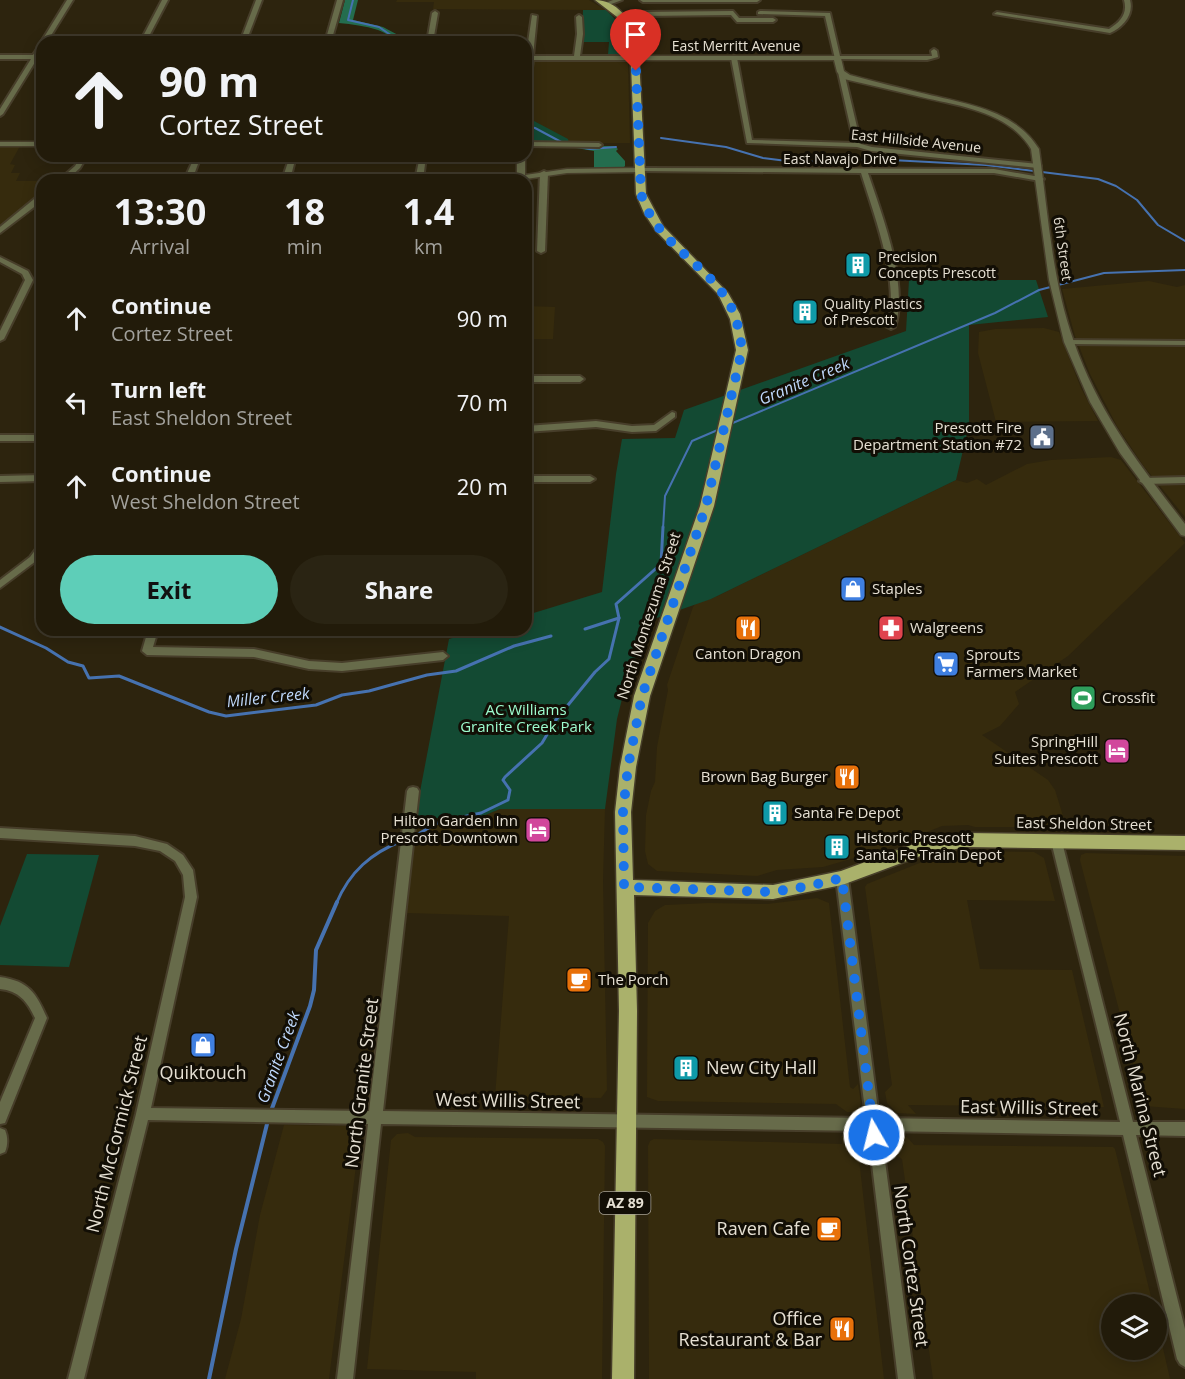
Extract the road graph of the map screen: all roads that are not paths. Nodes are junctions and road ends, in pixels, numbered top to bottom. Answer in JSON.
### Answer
{"nodes":[{"id":1,"x":70,"y":0,"type":"edge"},
{"id":2,"x":165,"y":0,"type":"edge"},
{"id":3,"x":259,"y":0,"type":"edge"},
{"id":4,"x":340,"y":0,"type":"edge"},
{"id":5,"x":620,"y":0,"type":"edge"},
{"id":6,"x":644,"y":0,"type":"edge"},
{"id":7,"x":757,"y":0,"type":"edge"},
{"id":8,"x":1127,"y":0,"type":"edge"},
{"id":9,"x":602,"y":2,"type":"edge"},
{"id":10,"x":435,"y":13,"type":"dead end"},
{"id":11,"x":760,"y":13,"type":"dead end"},
{"id":12,"x":997,"y":14,"type":"dead end"},
{"id":13,"x":534,"y":16,"type":"dead end"},
{"id":14,"x":622,"y":16,"type":"junction"},
{"id":15,"x":579,"y":17,"type":"dead end"},
{"id":16,"x":798,"y":17,"type":"junction"},
{"id":17,"x":773,"y":20,"type":"dead end"},
{"id":18,"x":784,"y":20,"type":"dead end"},
{"id":19,"x":815,"y":20,"type":"dead end"},
{"id":20,"x":48,"y":36,"type":"edge"},
{"id":21,"x":147,"y":36,"type":"edge"},
{"id":22,"x":245,"y":36,"type":"edge"},
{"id":23,"x":330,"y":36,"type":"edge"},
{"id":24,"x":431,"y":36,"type":"edge"},
{"id":25,"x":531,"y":36,"type":"edge"},
{"id":26,"x":934,"y":51,"type":"dead end"},
{"id":27,"x":0,"y":57,"type":"edge"},
{"id":28,"x":36,"y":57,"type":"edge"},
{"id":29,"x":532,"y":58,"type":"edge"},
{"id":30,"x":577,"y":58,"type":"junction"},
{"id":31,"x":635,"y":58,"type":"junction"},
{"id":32,"x":734,"y":58,"type":"junction"},
{"id":33,"x":837,"y":58,"type":"junction"},
{"id":34,"x":36,"y":61,"type":"edge"},
{"id":35,"x":841,"y":72,"type":"junction"},
{"id":36,"x":0,"y":114,"type":"edge"},
{"id":37,"x":0,"y":144,"type":"edge"},
{"id":38,"x":36,"y":144,"type":"edge"},
{"id":39,"x":532,"y":144,"type":"edge"},
{"id":40,"x":599,"y":145,"type":"dead end"},
{"id":41,"x":858,"y":145,"type":"junction"},
{"id":42,"x":81,"y":162,"type":"edge"},
{"id":43,"x":640,"y":170,"type":"junction"},
{"id":44,"x":1039,"y":171,"type":"junction"},
{"id":45,"x":864,"y":172,"type":"junction"},
{"id":46,"x":544,"y":173,"type":"junction"},
{"id":47,"x":70,"y":174,"type":"edge"},
{"id":48,"x":532,"y":176,"type":"edge"},
{"id":49,"x":36,"y":202,"type":"edge"},
{"id":50,"x":30,"y":207,"type":"junction"},
{"id":51,"x":36,"y":208,"type":"edge"},
{"id":52,"x":0,"y":231,"type":"edge"},
{"id":53,"x":542,"y":251,"type":"dead end"},
{"id":54,"x":0,"y":259,"type":"edge"},
{"id":55,"x":891,"y":327,"type":"dead end"},
{"id":56,"x":0,"y":339,"type":"edge"},
{"id":57,"x":1069,"y":342,"type":"junction"},
{"id":58,"x":1185,"y":343,"type":"edge"},
{"id":59,"x":532,"y":379,"type":"edge"},
{"id":60,"x":580,"y":379,"type":"dead end"},
{"id":61,"x":672,"y":415,"type":"dead end"},
{"id":62,"x":532,"y":429,"type":"edge"},
{"id":63,"x":0,"y":438,"type":"edge"},
{"id":64,"x":36,"y":438,"type":"edge"},
{"id":65,"x":36,"y":478,"type":"edge"},
{"id":66,"x":0,"y":479,"type":"edge"},
{"id":67,"x":532,"y":479,"type":"edge"},
{"id":68,"x":591,"y":479,"type":"dead end"},
{"id":69,"x":1185,"y":480,"type":"edge"},
{"id":70,"x":1144,"y":481,"type":"junction"},
{"id":71,"x":1185,"y":532,"type":"edge"},
{"id":72,"x":36,"y":555,"type":"edge"},
{"id":73,"x":0,"y":585,"type":"edge"},
{"id":74,"x":151,"y":636,"type":"edge"},
{"id":75,"x":443,"y":656,"type":"dead end"},
{"id":76,"x":413,"y":791,"type":"dead end"},
{"id":77,"x":0,"y":832,"type":"edge"},
{"id":78,"x":1057,"y":841,"type":"junction"},
{"id":79,"x":1185,"y":843,"type":"edge"},
{"id":80,"x":842,"y":878,"type":"junction"},
{"id":81,"x":624,"y":887,"type":"junction"},
{"id":82,"x":0,"y":982,"type":"edge"},
{"id":83,"x":143,"y":1114,"type":"junction"},
{"id":84,"x":376,"y":1116,"type":"junction"},
{"id":85,"x":0,"y":1118,"type":"edge"},
{"id":86,"x":627,"y":1120,"type":"junction"},
{"id":87,"x":873,"y":1123,"type":"junction"},
{"id":88,"x":1127,"y":1128,"type":"junction"},
{"id":89,"x":1185,"y":1129,"type":"edge"},
{"id":90,"x":0,"y":1134,"type":"edge"},
{"id":91,"x":0,"y":1146,"type":"edge"},
{"id":92,"x":1185,"y":1359,"type":"edge"},
{"id":93,"x":76,"y":1379,"type":"edge"},
{"id":94,"x":345,"y":1379,"type":"edge"},
{"id":95,"x":623,"y":1379,"type":"edge"},
{"id":96,"x":906,"y":1379,"type":"edge"}],
"edges":[{"from":1,"to":20,"type":"street"},
{"from":2,"to":21,"type":"street"},
{"from":3,"to":22,"type":"street"},
{"from":4,"to":23,"type":"street"},
{"from":5,"to":9,"type":"street"},
{"from":6,"to":7,"type":"street"},
{"from":8,"to":12,"type":"street"},
{"from":9,"to":14,"type":"main road"},
{"from":10,"to":24,"type":"street"},
{"from":11,"to":16,"type":"street"},
{"from":13,"to":25,"type":"street"},
{"from":14,"to":17,"type":"street"},
{"from":14,"to":31,"type":"main road","name":"North Montezuma Street"},
{"from":15,"to":30,"type":"street"},
{"from":16,"to":18,"type":"street"},
{"from":16,"to":19,"type":"street"},
{"from":16,"to":33,"type":"street"},
{"from":26,"to":33,"type":"street"},
{"from":27,"to":28,"type":"street"},
{"from":29,"to":30,"type":"street"},
{"from":30,"to":31,"type":"street"},
{"from":31,"to":32,"type":"street","name":"East Merritt Avenue"},
{"from":31,"to":43,"type":"main road","name":"North Montezuma Street"},
{"from":32,"to":33,"type":"street","name":"East Merritt Avenue"},
{"from":32,"to":41,"type":"street","name":"East Hillside Avenue"},
{"from":33,"to":35,"type":"street"},
{"from":34,"to":36,"type":"street"},
{"from":35,"to":41,"type":"street"},
{"from":35,"to":44,"type":"street","name":"6th Street"},
{"from":37,"to":38,"type":"street"},
{"from":39,"to":40,"type":"street"},
{"from":41,"to":44,"type":"street","name":"East Hillside Avenue"},
{"from":42,"to":47,"type":"street"},
{"from":43,"to":45,"type":"street","name":"East Navajo Drive"},
{"from":43,"to":46,"type":"street"},
{"from":43,"to":81,"type":"main road","name":"North Montezuma Street"},
{"from":44,"to":45,"type":"street","name":"East Navajo Drive"},
{"from":44,"to":57,"type":"street","name":"6th Street"},
{"from":45,"to":55,"type":"street"},
{"from":46,"to":48,"type":"street"},
{"from":46,"to":53,"type":"street"},
{"from":49,"to":50,"type":"street"},
{"from":50,"to":51,"type":"street"},
{"from":50,"to":52,"type":"street"},
{"from":54,"to":56,"type":"street"},
{"from":57,"to":58,"type":"street"},
{"from":57,"to":70,"type":"street","name":"6th Street"},
{"from":59,"to":60,"type":"street"},
{"from":61,"to":62,"type":"street"},
{"from":63,"to":64,"type":"street"},
{"from":65,"to":66,"type":"street"},
{"from":67,"to":68,"type":"street"},
{"from":69,"to":70,"type":"street"},
{"from":70,"to":71,"type":"street","name":"6th Street"},
{"from":72,"to":73,"type":"street"},
{"from":74,"to":75,"type":"street"},
{"from":76,"to":84,"type":"street","name":"North Granite Street"},
{"from":77,"to":83,"type":"street","name":"North McCormick Street"},
{"from":78,"to":79,"type":"main road","name":"East Sheldon Street"},
{"from":78,"to":80,"type":"main road","name":"East Sheldon Street"},
{"from":78,"to":88,"type":"street","name":"North Marina Street"},
{"from":80,"to":81,"type":"main road","name":"East Sheldon Street"},
{"from":80,"to":87,"type":"street","name":"North Cortez Street"},
{"from":81,"to":86,"type":"main road","name":"North Montezuma Street","number":"AZ 89"},
{"from":82,"to":85,"type":"street"},
{"from":83,"to":84,"type":"street","name":"West Willis Street"},
{"from":83,"to":93,"type":"street","name":"North McCormick Street"},
{"from":84,"to":86,"type":"street","name":"West Willis Street"},
{"from":84,"to":94,"type":"street","name":"North Granite Street"},
{"from":86,"to":87,"type":"street","name":"West Willis Street"},
{"from":86,"to":95,"type":"main road","name":"North Montezuma Street","number":"AZ 89"},
{"from":87,"to":88,"type":"street","name":"East Willis Street"},
{"from":87,"to":96,"type":"street","name":"North Cortez Street"},
{"from":88,"to":89,"type":"street","name":"East Willis Street"},
{"from":88,"to":92,"type":"street","name":"North Marina Street"},
{"from":90,"to":91,"type":"street"}]}
